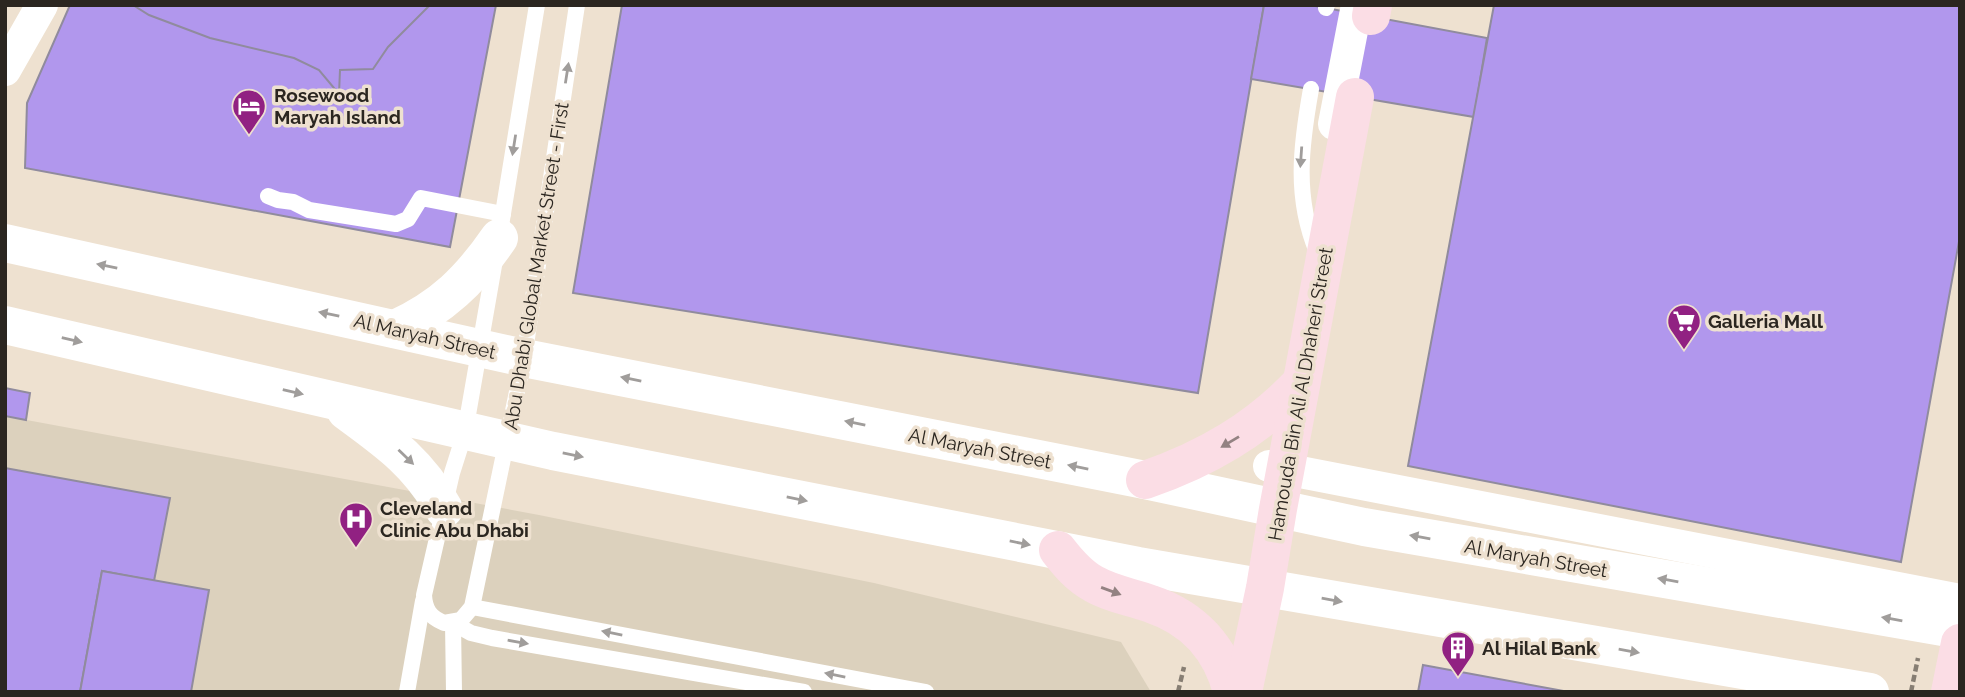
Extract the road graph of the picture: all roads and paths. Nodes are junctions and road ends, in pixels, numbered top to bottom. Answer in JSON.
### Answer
{"nodes":[{"id":1,"x":42,"y":5,"type":"edge"},
{"id":2,"x":537,"y":5,"type":"edge"},
{"id":3,"x":577,"y":5,"type":"edge"},
{"id":4,"x":1351,"y":8,"type":"edge"},
{"id":5,"x":5,"y":70,"type":"edge"},
{"id":6,"x":1311,"y":89,"type":"dead end"},
{"id":7,"x":1355,"y":97,"type":"dead end"},
{"id":8,"x":268,"y":196,"type":"dead end"},
{"id":9,"x":501,"y":226,"type":"junction"},
{"id":10,"x":5,"y":243,"type":"edge"},
{"id":11,"x":1323,"y":267,"type":"junction"},
{"id":12,"x":5,"y":325,"type":"edge"},
{"id":13,"x":396,"y":329,"type":"junction"},
{"id":14,"x":481,"y":348,"type":"junction"},
{"id":15,"x":524,"y":358,"type":"junction"},
{"id":16,"x":1301,"y":383,"type":"junction"},
{"id":17,"x":333,"y":401,"type":"junction"},
{"id":18,"x":465,"y":432,"type":"junction"},
{"id":19,"x":507,"y":441,"type":"junction"},
{"id":20,"x":1269,"y":466,"type":"junction"},
{"id":21,"x":1145,"y":480,"type":"junction"},
{"id":22,"x":443,"y":509,"type":"junction"},
{"id":23,"x":1278,"y":509,"type":"junction"},
{"id":24,"x":1058,"y":550,"type":"junction"},
{"id":25,"x":1265,"y":589,"type":"junction"},
{"id":26,"x":424,"y":595,"type":"junction"},
{"id":27,"x":1960,"y":600,"type":"edge"},
{"id":28,"x":472,"y":607,"type":"junction"},
{"id":29,"x":453,"y":623,"type":"junction"},
{"id":30,"x":1960,"y":630,"type":"edge"},
{"id":31,"x":1960,"y":643,"type":"edge"},
{"id":32,"x":1185,"y":664,"type":"dead end"},
{"id":33,"x":803,"y":668,"type":"junction"},
{"id":34,"x":801,"y":691,"type":"edge"},
{"id":35,"x":407,"y":692,"type":"edge"},
{"id":36,"x":454,"y":692,"type":"edge"},
{"id":37,"x":926,"y":692,"type":"edge"},
{"id":38,"x":1178,"y":692,"type":"edge"},
{"id":39,"x":1226,"y":692,"type":"edge"},
{"id":40,"x":1232,"y":692,"type":"edge"},
{"id":41,"x":1243,"y":692,"type":"edge"},
{"id":42,"x":1870,"y":692,"type":"edge"},
{"id":43,"x":1950,"y":692,"type":"edge"}],
"edges":[{"from":1,"to":5,"type":"street"},
{"from":2,"to":9,"type":"lane","one_way":true},
{"from":15,"to":3,"type":"lane","name":"Abu Dhabi Global Market Street - First","one_way":true},
{"from":4,"to":20,"type":"street"},
{"from":6,"to":11,"type":"lane","one_way":true},
{"from":7,"to":11,"type":"main road","name":"Hamouda Bin Ali Al Dhaheri Street"},
{"from":8,"to":9,"type":"lane"},
{"from":9,"to":13,"type":"street"},
{"from":9,"to":14,"type":"lane"},
{"from":13,"to":10,"type":"street","name":"Al Maryah Street","one_way":true},
{"from":11,"to":16,"type":"main road","name":"Hamouda Bin Ali Al Dhaheri Street"},
{"from":12,"to":17,"type":"street","one_way":true},
{"from":13,"to":14,"type":"street","name":"Al Maryah Street"},
{"from":14,"to":15,"type":"street","name":"Al Maryah Street"},
{"from":14,"to":18,"type":"lane"},
{"from":15,"to":19,"type":"lane","name":"Abu Dhabi Global Market Street - First"},
{"from":21,"to":15,"type":"street","name":"Al Maryah Street","one_way":true},
{"from":16,"to":21,"type":"main road","one_way":true},
{"from":16,"to":23,"type":"main road","name":"Hamouda Bin Ali Al Dhaheri Street"},
{"from":17,"to":18,"type":"street"},
{"from":17,"to":22,"type":"street","one_way":true},
{"from":18,"to":19,"type":"street"},
{"from":18,"to":22,"type":"lane"},
{"from":19,"to":24,"type":"street","one_way":true},
{"from":19,"to":28,"type":"lane","name":"Abu Dhabi Global Market Street - First"},
{"from":20,"to":27,"type":"street"},
{"from":20,"to":39,"type":"street"},
{"from":21,"to":23,"type":"street","name":"Al Maryah Street"},
{"from":22,"to":26,"type":"lane"},
{"from":23,"to":25,"type":"main road","name":"Hamouda Bin Ali Al Dhaheri Street"},
{"from":30,"to":23,"type":"street","name":"Al Maryah Street","one_way":true},
{"from":24,"to":25,"type":"street"},
{"from":24,"to":40,"type":"main road","one_way":true},
{"from":25,"to":41,"type":"main road","name":"Hamouda Bin Ali Al Dhaheri Street"},
{"from":25,"to":42,"type":"street","one_way":true},
{"from":26,"to":29,"type":"lane"},
{"from":26,"to":35,"type":"lane"},
{"from":28,"to":29,"type":"lane"},
{"from":33,"to":28,"type":"lane","one_way":true},
{"from":29,"to":34,"type":"lane","one_way":true},
{"from":29,"to":36,"type":"lane"},
{"from":31,"to":43,"type":"main road"},
{"from":32,"to":38,"type":"path"},
{"from":33,"to":34,"type":"lane"},
{"from":37,"to":33,"type":"lane","one_way":true}]}
